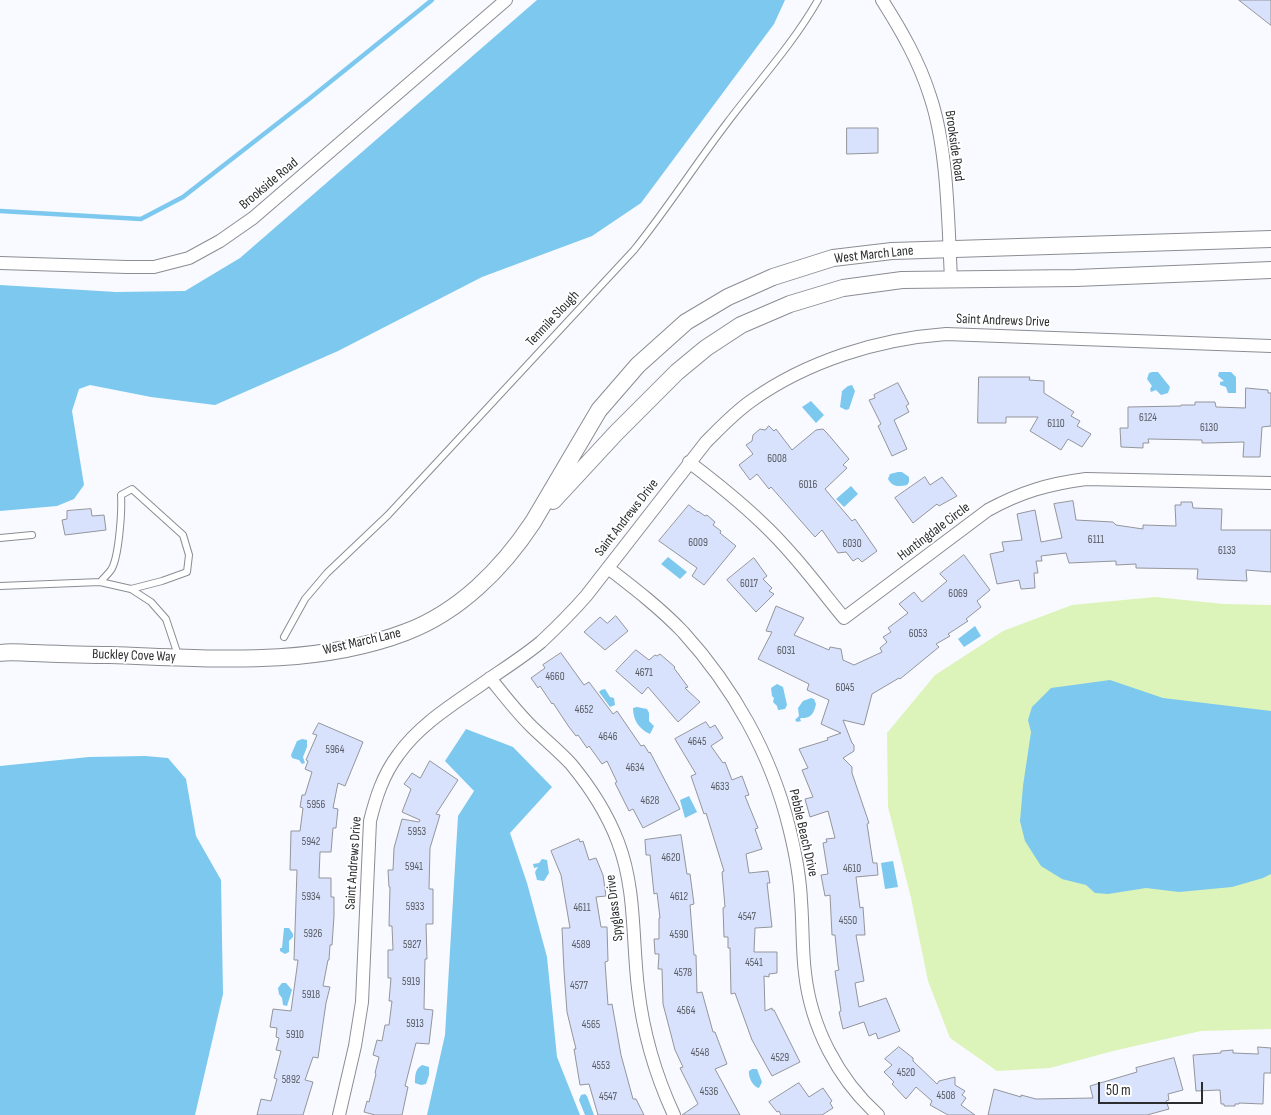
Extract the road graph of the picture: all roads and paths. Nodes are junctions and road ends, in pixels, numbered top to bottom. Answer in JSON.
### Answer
{"nodes":[{"id":1,"x":506,"y":0,"type":"edge"},
{"id":2,"x":818,"y":0,"type":"edge"},
{"id":3,"x":882,"y":0,"type":"edge"},
{"id":4,"x":1271,"y":239,"type":"edge"},
{"id":5,"x":949,"y":248,"type":"junction"},
{"id":6,"x":0,"y":263,"type":"edge"},
{"id":7,"x":1271,"y":270,"type":"edge"},
{"id":8,"x":951,"y":279,"type":"junction"},
{"id":9,"x":1271,"y":346,"type":"edge"},
{"id":10,"x":689,"y":462,"type":"junction"},
{"id":11,"x":1271,"y":484,"type":"edge"},
{"id":12,"x":533,"y":522,"type":"junction"},
{"id":13,"x":32,"y":535,"type":"dead end"},
{"id":14,"x":0,"y":538,"type":"edge"},
{"id":15,"x":608,"y":568,"type":"junction"},
{"id":16,"x":100,"y":582,"type":"junction"},
{"id":17,"x":0,"y":586,"type":"edge"},
{"id":18,"x":131,"y":589,"type":"junction"},
{"id":19,"x":284,"y":637,"type":"dead end"},
{"id":20,"x":0,"y":653,"type":"edge"},
{"id":21,"x":179,"y":658,"type":"junction"},
{"id":22,"x":269,"y":658,"type":"joint"},
{"id":23,"x":490,"y":678,"type":"junction"},
{"id":24,"x":339,"y":1115,"type":"edge"},
{"id":25,"x":674,"y":1115,"type":"edge"},
{"id":26,"x":878,"y":1115,"type":"edge"}],
"edges":[{"from":1,"to":6,"type":"street","name":"Brookside Road"},
{"from":2,"to":19,"type":"lane","name":"Tenmile Slough"},
{"from":3,"to":5,"type":"street","name":"Brookside Road"},
{"from":4,"to":5,"type":"street","name":"West March Lane"},
{"from":5,"to":8,"type":"street","name":"Brookside Road"},
{"from":5,"to":12,"type":"street","name":"West March Lane"},
{"from":7,"to":8,"type":"street","name":"West March Lane"},
{"from":8,"to":12,"type":"street","name":"West March Lane"},
{"from":9,"to":10,"type":"street","name":"Saint Andrews Drive"},
{"from":10,"to":11,"type":"street","name":"Huntingdale Circle"},
{"from":10,"to":15,"type":"street","name":"Saint Andrews Drive"},
{"from":12,"to":22,"type":"street","name":"West March Lane"},
{"from":13,"to":14,"type":"lane"},
{"from":15,"to":23,"type":"street","name":"Saint Andrews Drive"},
{"from":15,"to":26,"type":"street","name":"Pebble Beach Drive"},
{"from":16,"to":17,"type":"lane"},
{"from":16,"to":18,"type":"lane"},
{"from":16,"to":18,"type":"lane"},
{"from":18,"to":21,"type":"lane"},
{"from":20,"to":21,"type":"street","name":"Buckley Cove Way"},
{"from":21,"to":22,"type":"street","name":"Buckley Cove Way"},
{"from":23,"to":24,"type":"street","name":"Saint Andrews Drive"},
{"from":23,"to":25,"type":"street","name":"Spyglass Drive"}]}
